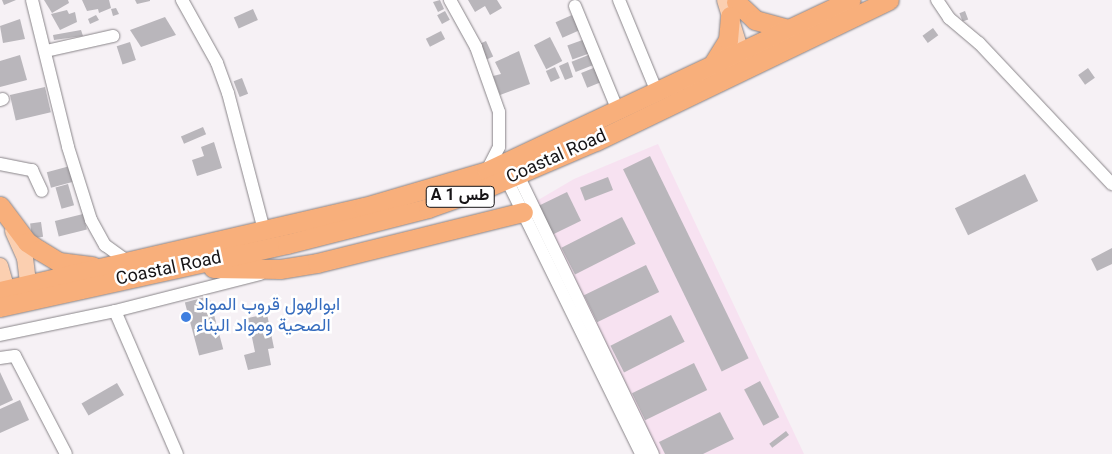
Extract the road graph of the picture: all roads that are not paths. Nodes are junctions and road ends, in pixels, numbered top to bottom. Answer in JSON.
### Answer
{"nodes":[{"id":1,"x":32,"y":0,"type":"edge"},
{"id":2,"x":182,"y":0,"type":"edge"},
{"id":3,"x":450,"y":0,"type":"edge"},
{"id":4,"x":619,"y":0,"type":"edge"},
{"id":5,"x":852,"y":0,"type":"edge"},
{"id":6,"x":889,"y":0,"type":"edge"},
{"id":7,"x":937,"y":0,"type":"edge"},
{"id":8,"x":732,"y":5,"type":"edge"},
{"id":9,"x":575,"y":6,"type":"dead end"},
{"id":10,"x":789,"y":29,"type":"junction"},
{"id":11,"x":113,"y":36,"type":"dead end"},
{"id":12,"x":46,"y":51,"type":"junction"},
{"id":13,"x":749,"y":58,"type":"junction"},
{"id":14,"x":711,"y":67,"type":"junction"},
{"id":15,"x":657,"y":92,"type":"junction"},
{"id":16,"x":618,"y":111,"type":"junction"},
{"id":17,"x":0,"y":164,"type":"edge"},
{"id":18,"x":487,"y":171,"type":"junction"},
{"id":19,"x":513,"y":178,"type":"junction"},
{"id":20,"x":1112,"y":184,"type":"edge"},
{"id":21,"x":42,"y":190,"type":"dead end"},
{"id":22,"x":0,"y":207,"type":"edge"},
{"id":23,"x":523,"y":212,"type":"junction"},
{"id":24,"x":264,"y":230,"type":"junction"},
{"id":25,"x":121,"y":264,"type":"junction"},
{"id":26,"x":0,"y":266,"type":"edge"},
{"id":27,"x":174,"y":268,"type":"junction"},
{"id":28,"x":280,"y":269,"type":"junction"},
{"id":29,"x":30,"y":293,"type":"junction"},
{"id":30,"x":5,"y":298,"type":"edge"},
{"id":31,"x":114,"y":310,"type":"junction"},
{"id":32,"x":0,"y":335,"type":"edge"},
{"id":33,"x":0,"y":358,"type":"edge"},
{"id":34,"x":66,"y":454,"type":"edge"},
{"id":35,"x":177,"y":454,"type":"edge"},
{"id":36,"x":641,"y":454,"type":"edge"},
{"id":37,"x":653,"y":454,"type":"edge"}],
"edges":[{"from":1,"to":12,"type":"street"},
{"from":2,"to":24,"type":"street"},
{"from":3,"to":18,"type":"street"},
{"from":4,"to":15,"type":"street"},
{"from":5,"to":10,"type":"highway","name":"Coastal Road","number":"A 1 طس"},
{"from":6,"to":13,"type":"highway","name":"Coastal Road","number":"A 1 طس"},
{"from":7,"to":20,"type":"street"},
{"from":8,"to":10,"type":"highway"},
{"from":8,"to":13,"type":"main road"},
{"from":8,"to":14,"type":"highway"},
{"from":9,"to":16,"type":"street"},
{"from":10,"to":13,"type":"highway","name":"Coastal Road","number":"A 1 طس"},
{"from":11,"to":12,"type":"street"},
{"from":12,"to":25,"type":"street"},
{"from":13,"to":14,"type":"highway","name":"Coastal Road","number":"A 1 طس"},
{"from":13,"to":19,"type":"highway","name":"Coastal Road","number":"A 1 طس"},
{"from":14,"to":15,"type":"highway","name":"Coastal Road","number":"A 1 طس"},
{"from":15,"to":16,"type":"highway","name":"Coastal Road","number":"A 1 طس"},
{"from":16,"to":18,"type":"highway","name":"Coastal Road","number":"A 1 طس"},
{"from":17,"to":21,"type":"street"},
{"from":18,"to":24,"type":"highway","name":"Coastal Road","number":"A 1 طس"},
{"from":19,"to":23,"type":"street"},
{"from":19,"to":27,"type":"highway","name":"Coastal Road","number":"A 1 طس"},
{"from":19,"to":37,"type":"street"},
{"from":22,"to":25,"type":"highway"},
{"from":22,"to":29,"type":"main road"},
{"from":23,"to":28,"type":"highway"},
{"from":23,"to":36,"type":"street"},
{"from":24,"to":25,"type":"highway","name":"Coastal Road","number":"A 1 طس"},
{"from":25,"to":29,"type":"highway","name":"Coastal Road","number":"A 1 طس"},
{"from":26,"to":30,"type":"main road"},
{"from":27,"to":28,"type":"highway"},
{"from":27,"to":29,"type":"highway","name":"Coastal Road","number":"A 1 طس"},
{"from":28,"to":31,"type":"street"},
{"from":29,"to":30,"type":"highway","name":"Coastal Road","number":"A 1 طس"},
{"from":31,"to":32,"type":"street"},
{"from":31,"to":35,"type":"street"},
{"from":33,"to":34,"type":"street"}]}
